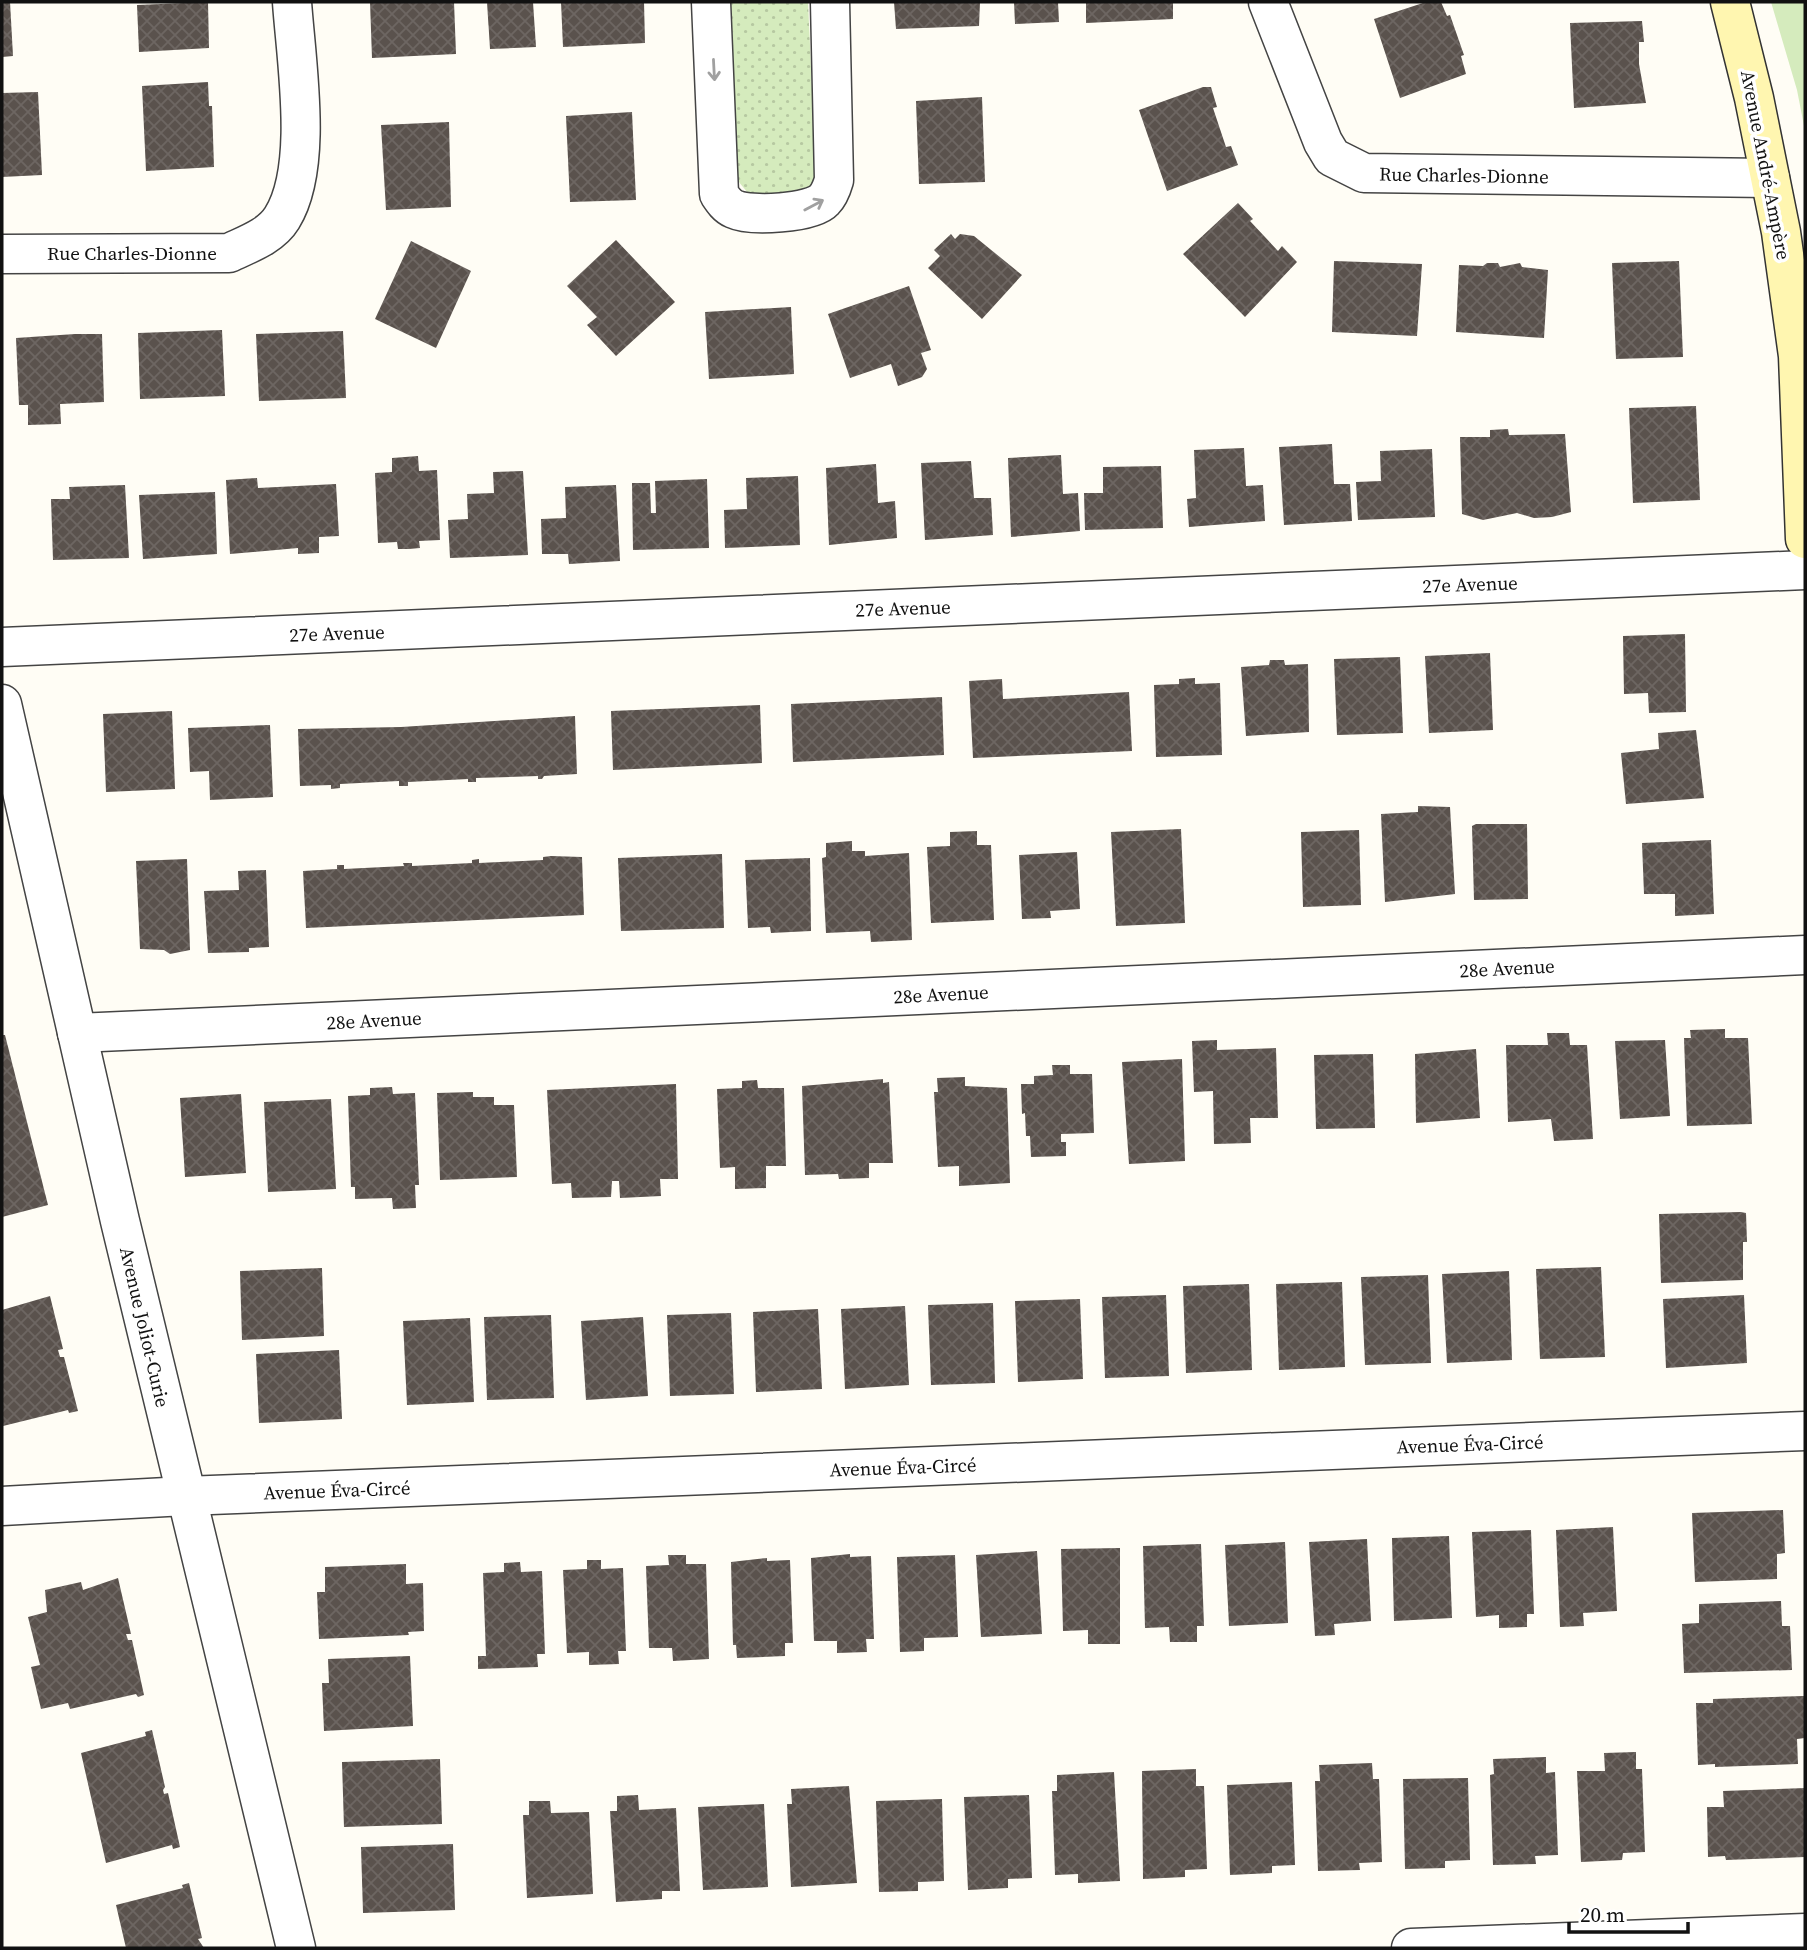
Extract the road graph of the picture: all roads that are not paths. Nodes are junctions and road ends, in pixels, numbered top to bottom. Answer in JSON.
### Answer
{"nodes":[{"id":1,"x":292,"y":2,"type":"edge"},
{"id":2,"x":711,"y":2,"type":"edge"},
{"id":3,"x":830,"y":2,"type":"edge"},
{"id":4,"x":1268,"y":2,"type":"edge"},
{"id":5,"x":1730,"y":2,"type":"edge"},
{"id":6,"x":1770,"y":178,"type":"junction"},
{"id":7,"x":2,"y":254,"type":"edge"},
{"id":8,"x":1805,"y":539,"type":"edge"},
{"id":9,"x":1805,"y":570,"type":"edge"},
{"id":10,"x":2,"y":647,"type":"edge"},
{"id":11,"x":2,"y":704,"type":"edge"},
{"id":12,"x":1805,"y":954,"type":"edge"},
{"id":13,"x":76,"y":1033,"type":"junction"},
{"id":14,"x":1805,"y":1431,"type":"edge"},
{"id":15,"x":185,"y":1496,"type":"junction"},
{"id":16,"x":2,"y":1506,"type":"edge"},
{"id":17,"x":1805,"y":1933,"type":"edge"},
{"id":18,"x":296,"y":1948,"type":"edge"},
{"id":19,"x":1410,"y":1948,"type":"edge"}],
"edges":[{"from":1,"to":7,"type":"street","name":"Rue Charles-Dionne"},
{"from":2,"to":3,"type":"street","one_way":true},
{"from":4,"to":6,"type":"street","name":"Rue Charles-Dionne"},
{"from":5,"to":6,"type":"street","name":"Avenue André-Ampère"},
{"from":6,"to":8,"type":"street","name":"Avenue André-Ampère"},
{"from":9,"to":10,"type":"street","name":"27e Avenue"},
{"from":11,"to":13,"type":"street","name":"Avenue Joliot-Curie"},
{"from":12,"to":13,"type":"street","name":"28e Avenue"},
{"from":13,"to":15,"type":"street","name":"Avenue Joliot-Curie"},
{"from":14,"to":15,"type":"street","name":"Avenue Éva-Circé"},
{"from":15,"to":16,"type":"street","name":"Avenue Éva-Circé"},
{"from":15,"to":18,"type":"street","name":"Avenue Joliot-Curie"},
{"from":17,"to":19,"type":"street"}]}
